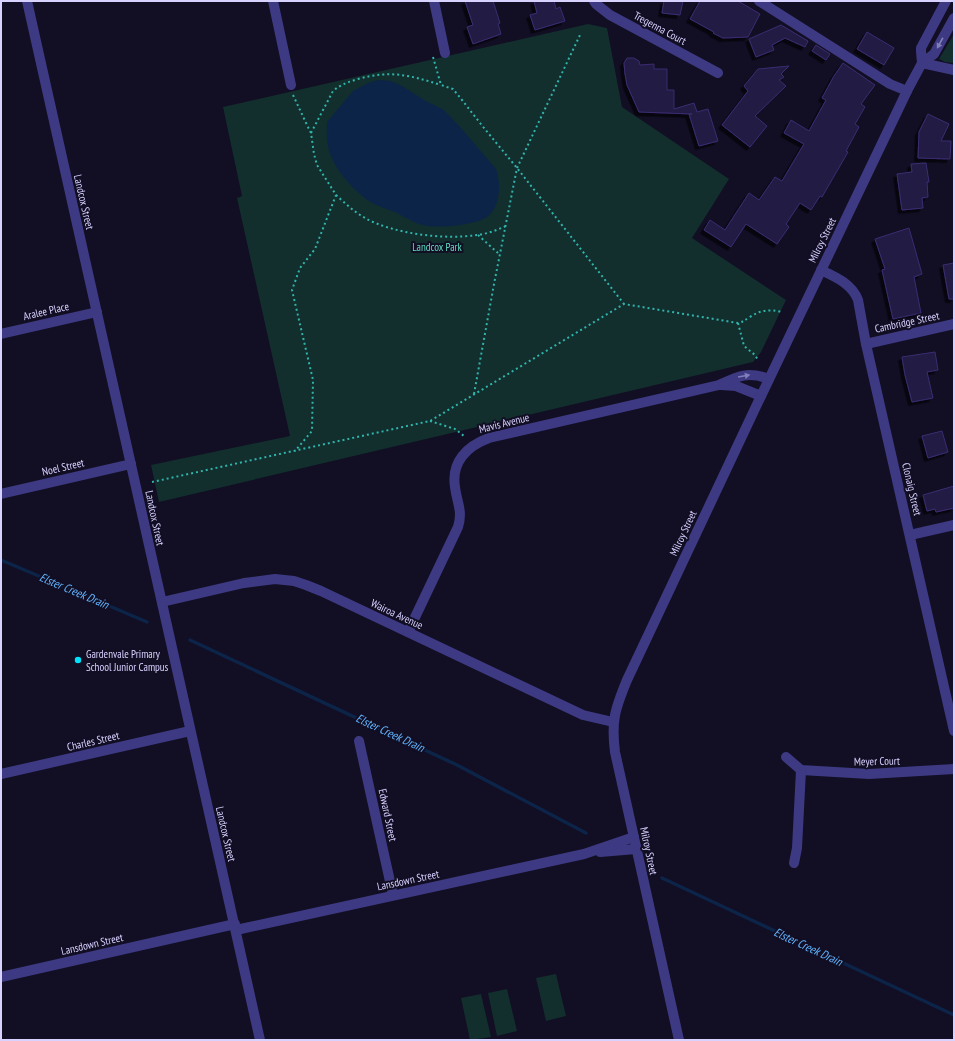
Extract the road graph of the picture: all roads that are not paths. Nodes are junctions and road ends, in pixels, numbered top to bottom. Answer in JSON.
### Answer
{"nodes":[{"id":1,"x":27,"y":1,"type":"edge"},
{"id":2,"x":273,"y":1,"type":"edge"},
{"id":3,"x":434,"y":1,"type":"edge"},
{"id":4,"x":594,"y":1,"type":"edge"},
{"id":5,"x":759,"y":1,"type":"edge"},
{"id":6,"x":946,"y":1,"type":"edge"},
{"id":7,"x":954,"y":18,"type":"edge"},
{"id":8,"x":951,"y":27,"type":"edge"},
{"id":9,"x":446,"y":53,"type":"dead end"},
{"id":10,"x":922,"y":63,"type":"junction"},
{"id":11,"x":954,"y":70,"type":"edge"},
{"id":12,"x":718,"y":73,"type":"dead end"},
{"id":13,"x":292,"y":88,"type":"road end"},
{"id":14,"x":906,"y":91,"type":"junction"},
{"id":15,"x":821,"y":270,"type":"junction"},
{"id":16,"x":97,"y":312,"type":"junction"},
{"id":17,"x":954,"y":324,"type":"edge"},
{"id":18,"x":1,"y":334,"type":"edge"},
{"id":19,"x":866,"y":344,"type":"junction"},
{"id":20,"x":769,"y":379,"type":"junction"},
{"id":21,"x":719,"y":385,"type":"junction"},
{"id":22,"x":760,"y":396,"type":"junction"},
{"id":23,"x":131,"y":464,"type":"junction"},
{"id":24,"x":1,"y":494,"type":"edge"},
{"id":25,"x":954,"y":525,"type":"edge"},
{"id":26,"x":910,"y":535,"type":"junction"},
{"id":27,"x":162,"y":602,"type":"junction"},
{"id":28,"x":408,"y":632,"type":"junction"},
{"id":29,"x":613,"y":722,"type":"junction"},
{"id":30,"x":954,"y":728,"type":"edge"},
{"id":31,"x":190,"y":731,"type":"junction"},
{"id":32,"x":359,"y":741,"type":"dead end"},
{"id":33,"x":786,"y":757,"type":"dead end"},
{"id":34,"x":954,"y":769,"type":"edge"},
{"id":35,"x":801,"y":770,"type":"junction"},
{"id":36,"x":1,"y":774,"type":"edge"},
{"id":37,"x":634,"y":837,"type":"junction"},
{"id":38,"x":636,"y":849,"type":"junction"},
{"id":39,"x":584,"y":854,"type":"junction"},
{"id":40,"x":794,"y":863,"type":"dead end"},
{"id":41,"x":393,"y":895,"type":"junction"},
{"id":42,"x":236,"y":927,"type":"junction"},
{"id":43,"x":1,"y":976,"type":"edge"},
{"id":44,"x":260,"y":1040,"type":"edge"},
{"id":45,"x":679,"y":1040,"type":"edge"}],
"edges":[{"from":1,"to":16,"type":"street","name":"Landcox Street"},
{"from":2,"to":13,"type":"street"},
{"from":3,"to":9,"type":"street"},
{"from":4,"to":12,"type":"street","name":"Tregenna Court"},
{"from":5,"to":14,"type":"street"},
{"from":6,"to":10,"type":"street","name":"Milroy Street"},
{"from":7,"to":8,"type":"street","name":"Milroy Street"},
{"from":8,"to":10,"type":"street","name":"Milroy Street","one_way":true},
{"from":10,"to":11,"type":"street"},
{"from":10,"to":14,"type":"street","name":"Milroy Street"},
{"from":14,"to":15,"type":"street","name":"Milroy Street"},
{"from":15,"to":19,"type":"street","name":"Clonaig Street"},
{"from":15,"to":20,"type":"street","name":"Milroy Street"},
{"from":16,"to":18,"type":"street","name":"Aralee Place"},
{"from":16,"to":23,"type":"street","name":"Landcox Street"},
{"from":17,"to":19,"type":"street","name":"Cambridge Street"},
{"from":19,"to":26,"type":"street","name":"Clonaig Street"},
{"from":21,"to":20,"type":"street","name":"Mavis Avenue","one_way":true},
{"from":20,"to":22,"type":"street","name":"Milroy Street"},
{"from":21,"to":22,"type":"street","name":"Mavis Avenue"},
{"from":21,"to":28,"type":"street","name":"Mavis Avenue"},
{"from":22,"to":29,"type":"street","name":"Milroy Street"},
{"from":23,"to":24,"type":"street","name":"Noel Street"},
{"from":23,"to":27,"type":"street","name":"Landcox Street"},
{"from":25,"to":26,"type":"street"},
{"from":26,"to":30,"type":"street","name":"Clonaig Street"},
{"from":27,"to":28,"type":"street","name":"Wairoa Avenue"},
{"from":27,"to":31,"type":"street","name":"Landcox Street"},
{"from":28,"to":29,"type":"street","name":"Wairoa Avenue"},
{"from":29,"to":37,"type":"street","name":"Milroy Street"},
{"from":31,"to":36,"type":"street","name":"Charles Street"},
{"from":31,"to":42,"type":"street","name":"Landcox Street"},
{"from":32,"to":41,"type":"street","name":"Edward Street"},
{"from":33,"to":35,"type":"street"},
{"from":34,"to":35,"type":"street","name":"Meyer Court"},
{"from":35,"to":40,"type":"street"},
{"from":37,"to":38,"type":"street","name":"Milroy Street"},
{"from":37,"to":39,"type":"street","name":"Lansdown Street"},
{"from":38,"to":39,"type":"street","name":"Lansdown Street"},
{"from":38,"to":45,"type":"street","name":"Milroy Street"},
{"from":39,"to":41,"type":"street","name":"Lansdown Street"},
{"from":41,"to":42,"type":"street","name":"Lansdown Street"},
{"from":42,"to":43,"type":"street","name":"Lansdown Street"},
{"from":42,"to":44,"type":"street","name":"Landcox Street"}]}
